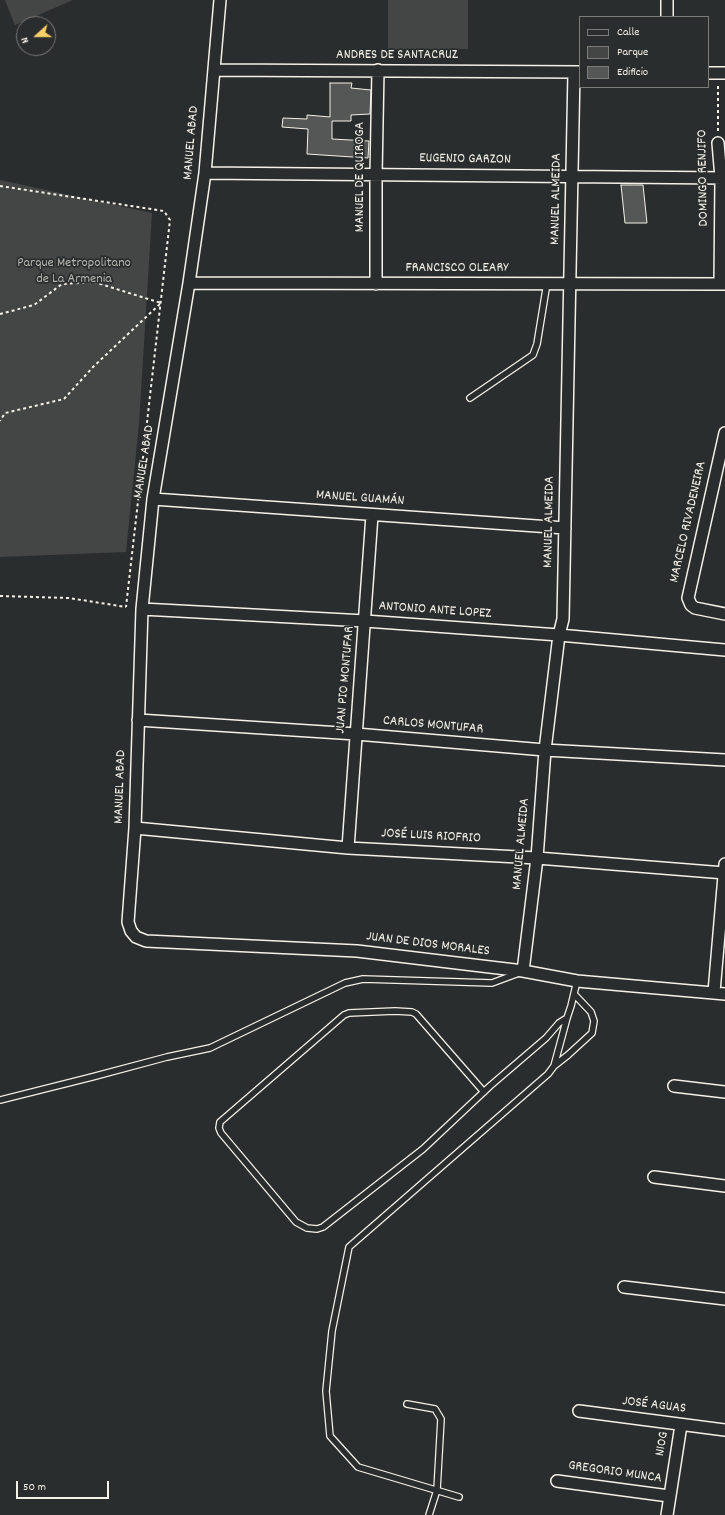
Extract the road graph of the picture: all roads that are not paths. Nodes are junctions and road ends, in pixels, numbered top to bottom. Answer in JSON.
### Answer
{"nodes":[{"id":1,"x":220,"y":0,"type":"edge"},
{"id":2,"x":667,"y":0,"type":"edge"},
{"id":3,"x":667,"y":16,"type":"edge"},
{"id":4,"x":214,"y":70,"type":"junction"},
{"id":5,"x":378,"y":70,"type":"junction"},
{"id":6,"x":577,"y":72,"type":"edge"},
{"id":7,"x":718,"y":142,"type":"road end"},
{"id":8,"x":205,"y":173,"type":"junction"},
{"id":9,"x":376,"y":174,"type":"junction"},
{"id":10,"x":572,"y":176,"type":"junction"},
{"id":11,"x":723,"y":178,"type":"edge"},
{"id":12,"x":189,"y":283,"type":"junction"},
{"id":13,"x":548,"y":283,"type":"junction"},
{"id":14,"x":570,"y":283,"type":"junction"},
{"id":15,"x":376,"y":284,"type":"junction"},
{"id":16,"x":722,"y":284,"type":"edge"},
{"id":17,"x":470,"y":398,"type":"dead end"},
{"id":18,"x":725,"y":434,"type":"edge"},
{"id":19,"x":153,"y":499,"type":"junction"},
{"id":20,"x":372,"y":515,"type":"junction"},
{"id":21,"x":565,"y":528,"type":"junction"},
{"id":22,"x":142,"y":609,"type":"junction"},
{"id":23,"x":725,"y":614,"type":"edge"},
{"id":24,"x":365,"y":621,"type":"junction"},
{"id":25,"x":559,"y":635,"type":"junction"},
{"id":26,"x":725,"y":650,"type":"edge"},
{"id":27,"x":138,"y":720,"type":"junction"},
{"id":28,"x":356,"y":734,"type":"junction"},
{"id":29,"x":544,"y":750,"type":"junction"},
{"id":30,"x":725,"y":760,"type":"edge"},
{"id":31,"x":135,"y":828,"type":"junction"},
{"id":32,"x":348,"y":848,"type":"junction"},
{"id":33,"x":537,"y":858,"type":"junction"},
{"id":34,"x":725,"y":870,"type":"edge"},
{"id":35,"x":130,"y":931,"type":"joint"},
{"id":36,"x":523,"y":971,"type":"junction"},
{"id":37,"x":577,"y":981,"type":"junction"},
{"id":38,"x":714,"y":992,"type":"junction"},
{"id":39,"x":574,"y":994,"type":"junction"},
{"id":40,"x":725,"y":994,"type":"edge"},
{"id":41,"x":567,"y":1018,"type":"junction"},
{"id":42,"x":554,"y":1066,"type":"junction"},
{"id":43,"x":674,"y":1086,"type":"dead end"},
{"id":44,"x":484,"y":1092,"type":"junction"},
{"id":45,"x":725,"y":1092,"type":"edge"},
{"id":46,"x":0,"y":1100,"type":"edge"},
{"id":47,"x":654,"y":1177,"type":"dead end"},
{"id":48,"x":725,"y":1186,"type":"edge"},
{"id":49,"x":624,"y":1287,"type":"dead end"},
{"id":50,"x":725,"y":1299,"type":"edge"},
{"id":51,"x":407,"y":1404,"type":"dead end"},
{"id":52,"x":578,"y":1411,"type":"dead end"},
{"id":53,"x":681,"y":1425,"type":"junction"},
{"id":54,"x":725,"y":1430,"type":"edge"},
{"id":55,"x":557,"y":1481,"type":"dead end"},
{"id":56,"x":437,"y":1490,"type":"junction"},
{"id":57,"x":669,"y":1496,"type":"junction"},
{"id":58,"x":459,"y":1497,"type":"dead end"},
{"id":59,"x":429,"y":1515,"type":"edge"},
{"id":60,"x":667,"y":1515,"type":"edge"}],
"edges":[{"from":1,"to":4,"type":"street","name":"MANUEL ABAD"},
{"from":2,"to":3,"type":"street"},
{"from":4,"to":5,"type":"street","name":"ANDRES DE SANTACRUZ"},
{"from":4,"to":8,"type":"street","name":"MANUEL ABAD"},
{"from":5,"to":6,"type":"street","name":"ANDRES DE SANTACRUZ"},
{"from":5,"to":9,"type":"street","name":"MANUEL DE QUIROGA"},
{"from":6,"to":10,"type":"street","name":"MANUEL ALMEIDA"},
{"from":7,"to":11,"type":"street","name":"DOMINGO RENJIFO"},
{"from":8,"to":9,"type":"street","name":"EUGENIO GARZON"},
{"from":8,"to":12,"type":"street","name":"MANUEL ABAD"},
{"from":9,"to":10,"type":"street","name":"EUGENIO GARZON"},
{"from":9,"to":15,"type":"street","name":"MANUEL DE QUIROGA"},
{"from":10,"to":11,"type":"street","name":"EUGENIO GARZON"},
{"from":10,"to":14,"type":"street","name":"MANUEL ALMEIDA"},
{"from":11,"to":16,"type":"street","name":"DOMINGO RENJIFO"},
{"from":12,"to":15,"type":"street","name":"FRANCISCO OLEARY"},
{"from":12,"to":19,"type":"street","name":"MANUEL ABAD"},
{"from":13,"to":14,"type":"street","name":"FRANCISCO OLEARY"},
{"from":13,"to":15,"type":"street","name":"FRANCISCO OLEARY"},
{"from":13,"to":17,"type":"lane"},
{"from":14,"to":16,"type":"street","name":"FRANCISCO OLEARY"},
{"from":14,"to":21,"type":"street","name":"MANUEL ALMEIDA"},
{"from":18,"to":23,"type":"street","name":"MARCELO RIVADENEIRA"},
{"from":19,"to":20,"type":"street","name":"MANUEL GUAMÁN"},
{"from":19,"to":22,"type":"street","name":"MANUEL ABAD"},
{"from":20,"to":21,"type":"street","name":"MANUEL GUAMÁN"},
{"from":20,"to":24,"type":"street","name":"JUAN PIO MONTUFAR"},
{"from":21,"to":25,"type":"street","name":"MANUEL ALMEIDA"},
{"from":22,"to":24,"type":"street","name":"ANTONIO ANTE LOPEZ"},
{"from":22,"to":27,"type":"street","name":"MANUEL ABAD"},
{"from":24,"to":25,"type":"street","name":"ANTONIO ANTE LOPEZ"},
{"from":24,"to":28,"type":"street","name":"JUAN PIO MONTUFAR"},
{"from":25,"to":26,"type":"street","name":"ANTONIO ANTE LOPEZ"},
{"from":25,"to":29,"type":"street","name":"MANUEL ALMEIDA"},
{"from":27,"to":28,"type":"street","name":"CARLOS MONTUFAR"},
{"from":27,"to":31,"type":"street","name":"MANUEL ABAD"},
{"from":28,"to":29,"type":"street","name":"CARLOS MONTUFAR"},
{"from":28,"to":32,"type":"street","name":"JUAN PIO MONTUFAR"},
{"from":29,"to":30,"type":"street","name":"CARLOS MONTUFAR"},
{"from":29,"to":33,"type":"street","name":"MANUEL ALMEIDA"},
{"from":31,"to":32,"type":"street","name":"JOSÉ LUIS RIOFRIO"},
{"from":31,"to":35,"type":"street","name":"MANUEL ABAD"},
{"from":32,"to":33,"type":"street","name":"JOSÉ LUIS RIOFRIO"},
{"from":33,"to":34,"type":"street","name":"JOSÉ LUIS RIOFRIO"},
{"from":33,"to":36,"type":"street","name":"MANUEL ALMEIDA"},
{"from":34,"to":38,"type":"street"},
{"from":35,"to":36,"type":"street","name":"JUAN DE DIOS MORALES"},
{"from":36,"to":37,"type":"street","name":"JUAN DE DIOS MORALES"},
{"from":36,"to":46,"type":"lane"},
{"from":37,"to":38,"type":"street","name":"JUAN DE DIOS MORALES"},
{"from":37,"to":39,"type":"lane"},
{"from":38,"to":40,"type":"street","name":"JUAN DE DIOS MORALES"},
{"from":39,"to":41,"type":"lane"},
{"from":39,"to":42,"type":"lane"},
{"from":41,"to":42,"type":"lane"},
{"from":41,"to":44,"type":"lane"},
{"from":42,"to":56,"type":"lane"},
{"from":43,"to":45,"type":"street"},
{"from":44,"to":44,"type":"lane"},
{"from":47,"to":48,"type":"street"},
{"from":49,"to":50,"type":"street"},
{"from":51,"to":56,"type":"lane"},
{"from":52,"to":53,"type":"street","name":"JOSÉ AGUAS"},
{"from":53,"to":54,"type":"street","name":"JOSÉ AGUAS"},
{"from":53,"to":57,"type":"street","name":"N10G"},
{"from":55,"to":57,"type":"street","name":"GREGORIO MUNCA"},
{"from":56,"to":58,"type":"lane"},
{"from":56,"to":59,"type":"lane"},
{"from":57,"to":60,"type":"street","name":"N10G"}]}
